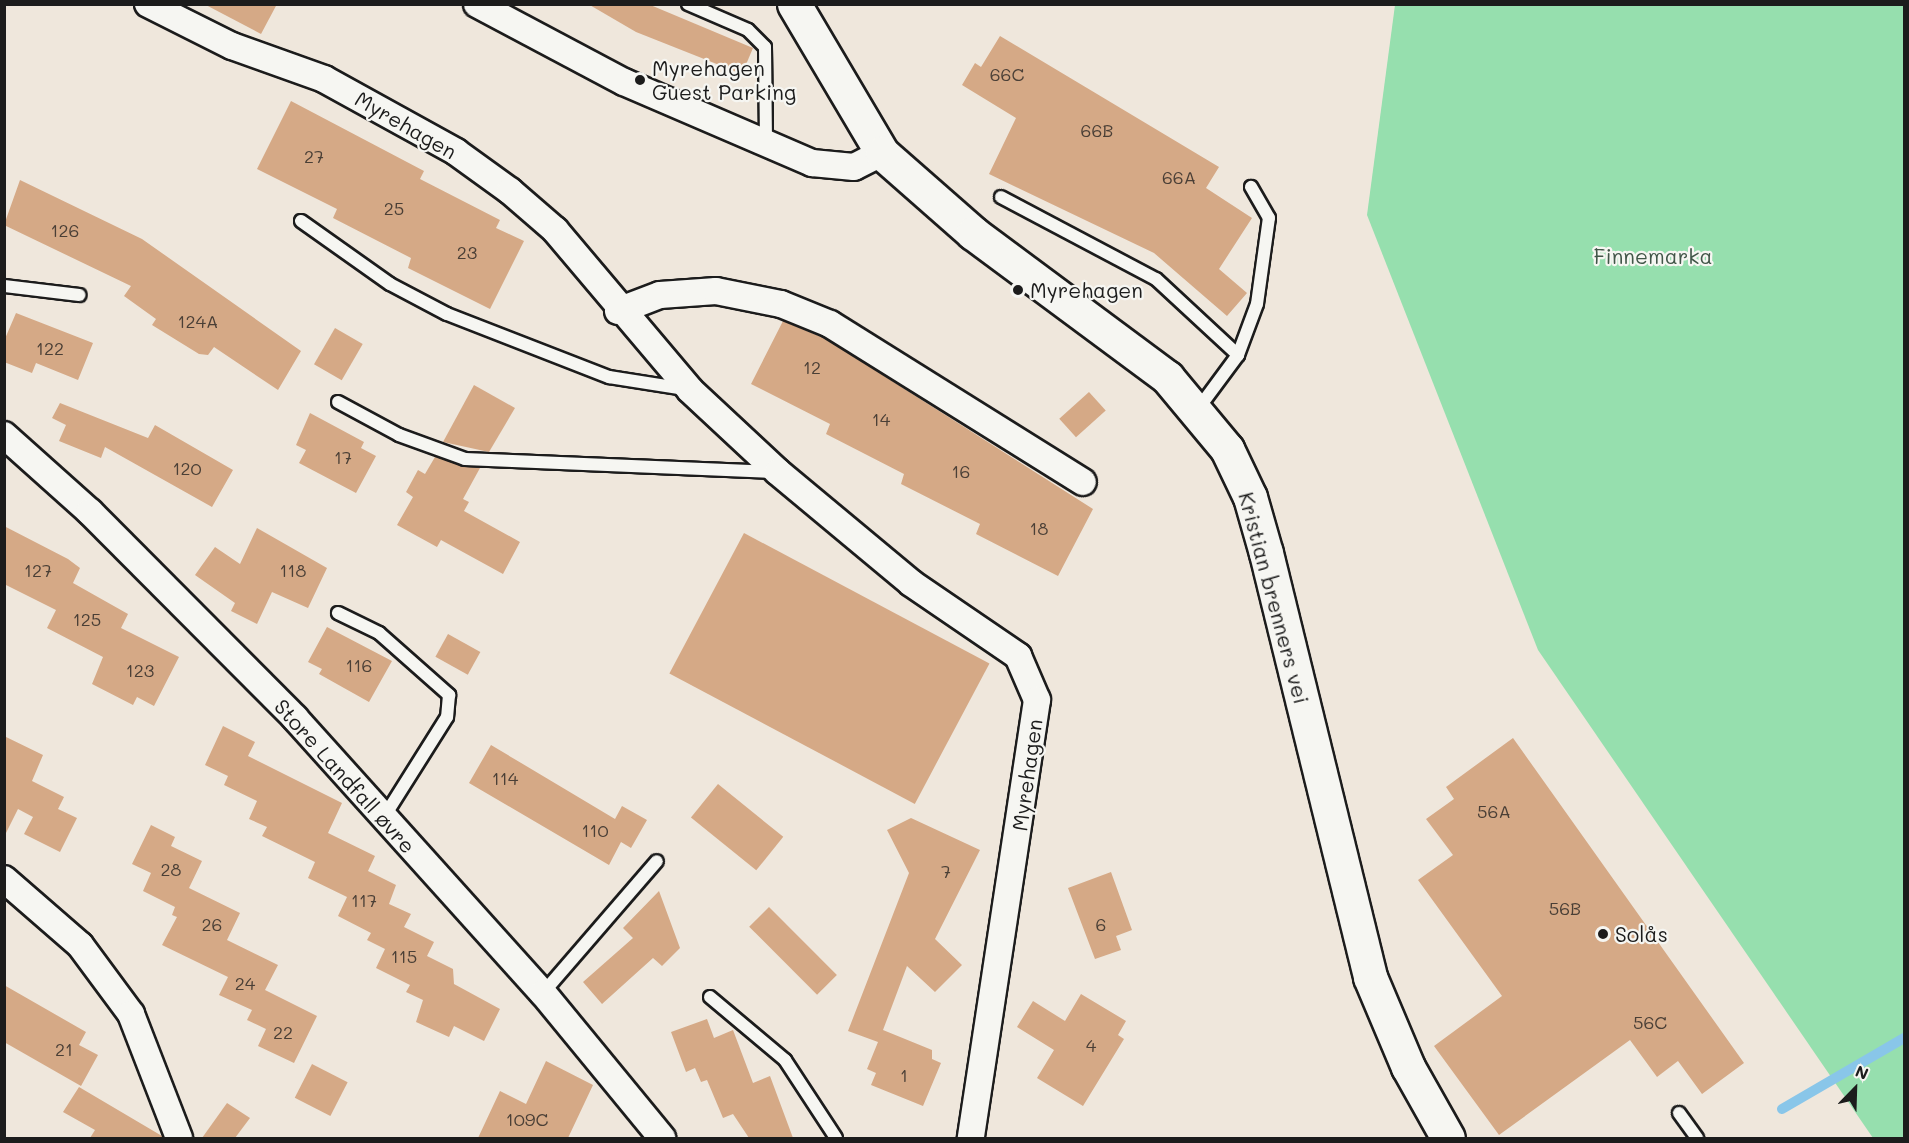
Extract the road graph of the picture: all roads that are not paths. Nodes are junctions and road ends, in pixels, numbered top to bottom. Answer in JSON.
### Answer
{"nodes":[{"id":1,"x":148,"y":4,"type":"edge"},
{"id":2,"x":477,"y":4,"type":"edge"},
{"id":3,"x":688,"y":4,"type":"edge"},
{"id":4,"x":794,"y":4,"type":"edge"},
{"id":5,"x":766,"y":141,"type":"junction"},
{"id":6,"x":882,"y":153,"type":"junction"},
{"id":7,"x":1251,"y":187,"type":"dead end"},
{"id":8,"x":1001,"y":197,"type":"dead end"},
{"id":9,"x":301,"y":221,"type":"dead end"},
{"id":10,"x":4,"y":286,"type":"edge"},
{"id":11,"x":79,"y":295,"type":"dead end"},
{"id":12,"x":618,"y":311,"type":"junction"},
{"id":13,"x":1238,"y":354,"type":"junction"},
{"id":14,"x":690,"y":390,"type":"junction"},
{"id":15,"x":338,"y":402,"type":"dead end"},
{"id":16,"x":1198,"y":409,"type":"junction"},
{"id":17,"x":4,"y":435,"type":"edge"},
{"id":18,"x":778,"y":472,"type":"junction"},
{"id":19,"x":1083,"y":482,"type":"dead end"},
{"id":20,"x":338,"y":613,"type":"dead end"},
{"id":21,"x":384,"y":817,"type":"junction"},
{"id":22,"x":657,"y":861,"type":"dead end"},
{"id":23,"x":4,"y":879,"type":"edge"},
{"id":24,"x":543,"y":993,"type":"junction"},
{"id":25,"x":710,"y":997,"type":"dead end"},
{"id":26,"x":1679,"y":1113,"type":"dead end"},
{"id":27,"x":179,"y":1138,"type":"edge"},
{"id":28,"x":662,"y":1138,"type":"edge"},
{"id":29,"x":836,"y":1138,"type":"edge"},
{"id":30,"x":971,"y":1138,"type":"edge"},
{"id":31,"x":1448,"y":1138,"type":"edge"},
{"id":32,"x":1697,"y":1138,"type":"edge"}],
"edges":[{"from":1,"to":12,"type":"street","name":"Myrehagen"},
{"from":2,"to":5,"type":"street"},
{"from":3,"to":5,"type":"lane"},
{"from":4,"to":6,"type":"main road","name":"Kristian brenners vei"},
{"from":5,"to":6,"type":"street"},
{"from":6,"to":16,"type":"main road","name":"Kristian brenners vei"},
{"from":7,"to":13,"type":"lane"},
{"from":8,"to":13,"type":"lane"},
{"from":9,"to":14,"type":"lane"},
{"from":10,"to":11,"type":"lane"},
{"from":12,"to":14,"type":"street","name":"Myrehagen"},
{"from":12,"to":19,"type":"street"},
{"from":13,"to":16,"type":"lane"},
{"from":14,"to":18,"type":"street","name":"Myrehagen"},
{"from":15,"to":18,"type":"lane"},
{"from":16,"to":31,"type":"main road","name":"Kristian brenners vei"},
{"from":17,"to":21,"type":"street","name":"Store Landfall øvre"},
{"from":18,"to":30,"type":"street","name":"Myrehagen"},
{"from":20,"to":21,"type":"lane"},
{"from":21,"to":24,"type":"street","name":"Store Landfall øvre"},
{"from":22,"to":24,"type":"lane"},
{"from":23,"to":27,"type":"street"},
{"from":24,"to":28,"type":"street","name":"Store Landfall øvre"},
{"from":25,"to":29,"type":"lane"},
{"from":26,"to":32,"type":"lane"}]}
